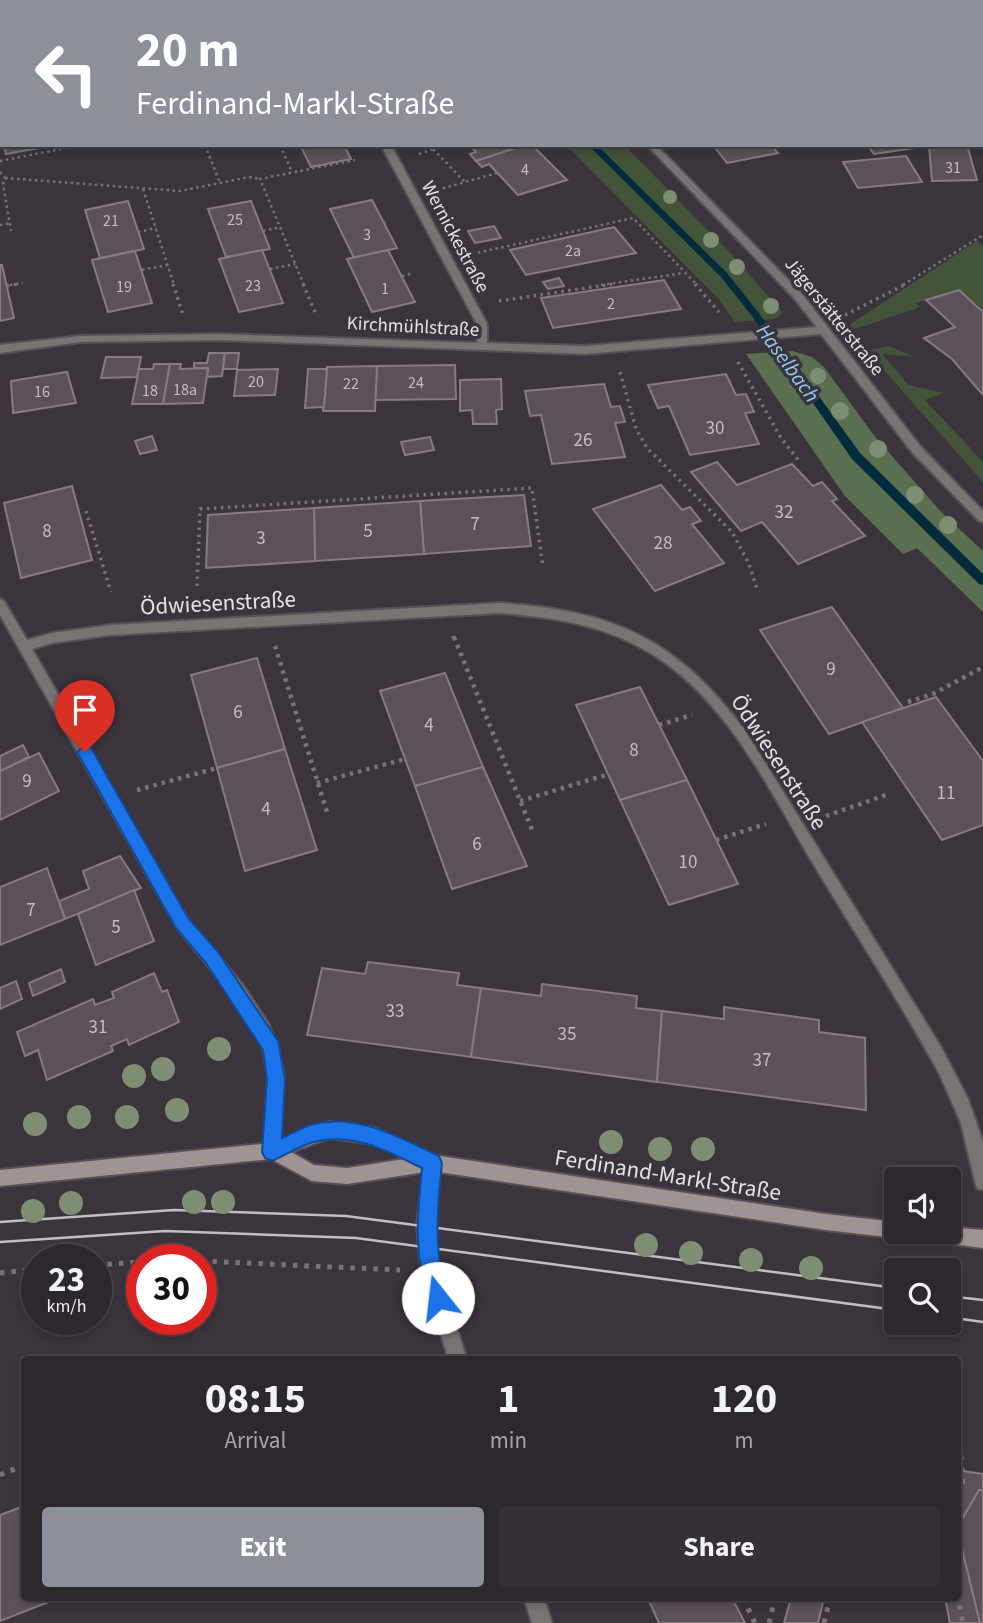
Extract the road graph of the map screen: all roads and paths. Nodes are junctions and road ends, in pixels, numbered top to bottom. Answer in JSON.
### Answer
{"nodes":[{"id":1,"x":71,"y":147,"type":"edge"},
{"id":2,"x":206,"y":147,"type":"edge"},
{"id":3,"x":282,"y":147,"type":"edge"},
{"id":4,"x":387,"y":147,"type":"edge"},
{"id":5,"x":439,"y":147,"type":"edge"},
{"id":6,"x":653,"y":147,"type":"edge"},
{"id":7,"x":433,"y":149,"type":"junction"},
{"id":8,"x":416,"y":155,"type":"dead end"},
{"id":9,"x":355,"y":160,"type":"dead end"},
{"id":10,"x":0,"y":161,"type":"edge"},
{"id":11,"x":0,"y":172,"type":"edge"},
{"id":12,"x":292,"y":172,"type":"junction"},
{"id":13,"x":497,"y":173,"type":"dead end"},
{"id":14,"x":5,"y":178,"type":"junction"},
{"id":15,"x":260,"y":179,"type":"junction"},
{"id":16,"x":465,"y":182,"type":"junction"},
{"id":17,"x":220,"y":183,"type":"junction"},
{"id":18,"x":2,"y":184,"type":"edge"},
{"id":19,"x":143,"y":188,"type":"junction"},
{"id":20,"x":437,"y":190,"type":"dead end"},
{"id":21,"x":10,"y":223,"type":"junction"},
{"id":22,"x":0,"y":225,"type":"edge"},
{"id":23,"x":280,"y":227,"type":"junction"},
{"id":24,"x":156,"y":228,"type":"junction"},
{"id":25,"x":11,"y":231,"type":"dead end"},
{"id":26,"x":263,"y":231,"type":"dead end"},
{"id":27,"x":138,"y":232,"type":"dead end"},
{"id":28,"x":983,"y":235,"type":"edge"},
{"id":29,"x":484,"y":251,"type":"dead end"},
{"id":30,"x":295,"y":264,"type":"junction"},
{"id":31,"x":167,"y":265,"type":"junction"},
{"id":32,"x":270,"y":269,"type":"dead end"},
{"id":33,"x":142,"y":270,"type":"dead end"},
{"id":34,"x":685,"y":272,"type":"junction"},
{"id":35,"x":413,"y":273,"type":"dead end"},
{"id":36,"x":402,"y":276,"type":"dead end"},
{"id":37,"x":23,"y":283,"type":"dead end"},
{"id":38,"x":7,"y":286,"type":"dead end"},
{"id":39,"x":512,"y":299,"type":"dead end"},
{"id":40,"x":315,"y":312,"type":"dead end"},
{"id":41,"x":713,"y":316,"type":"dead end"},
{"id":42,"x":834,"y":318,"type":"dead end"},
{"id":43,"x":187,"y":326,"type":"dead end"},
{"id":44,"x":825,"y":330,"type":"junction"},
{"id":45,"x":482,"y":348,"type":"junction"},
{"id":46,"x":0,"y":349,"type":"edge"},
{"id":47,"x":733,"y":352,"type":"dead end"},
{"id":48,"x":616,"y":361,"type":"dead end"},
{"id":49,"x":800,"y":462,"type":"dead end"},
{"id":50,"x":86,"y":511,"type":"dead end"},
{"id":51,"x":983,"y":518,"type":"edge"},
{"id":52,"x":543,"y":567,"type":"dead end"},
{"id":53,"x":197,"y":586,"type":"dead end"},
{"id":54,"x":111,"y":592,"type":"dead end"},
{"id":55,"x":758,"y":592,"type":"dead end"},
{"id":56,"x":0,"y":604,"type":"edge"},
{"id":57,"x":450,"y":630,"type":"dead end"},
{"id":58,"x":274,"y":643,"type":"dead end"},
{"id":59,"x":25,"y":646,"type":"junction"},
{"id":60,"x":983,"y":667,"type":"edge"},
{"id":61,"x":908,"y":702,"type":"dead end"},
{"id":62,"x":698,"y":714,"type":"dead end"},
{"id":63,"x":659,"y":725,"type":"dead end"},
{"id":64,"x":405,"y":759,"type":"dead end"},
{"id":65,"x":217,"y":768,"type":"dead end"},
{"id":66,"x":608,"y":774,"type":"dead end"},
{"id":67,"x":317,"y":783,"type":"junction"},
{"id":68,"x":887,"y":795,"type":"dead end"},
{"id":69,"x":111,"y":797,"type":"junction"},
{"id":70,"x":520,"y":801,"type":"junction"},
{"id":71,"x":327,"y":812,"type":"dead end"},
{"id":72,"x":826,"y":816,"type":"dead end"},
{"id":73,"x":766,"y":824,"type":"dead end"},
{"id":74,"x":531,"y":830,"type":"dead end"},
{"id":75,"x":716,"y":840,"type":"dead end"},
{"id":76,"x":272,"y":1152,"type":"junction"},
{"id":77,"x":432,"y":1163,"type":"junction"},
{"id":78,"x":0,"y":1178,"type":"edge"},
{"id":79,"x":983,"y":1182,"type":"edge"},
{"id":80,"x":884,"y":1229,"type":"edge"},
{"id":81,"x":961,"y":1237,"type":"edge"},
{"id":82,"x":983,"y":1239,"type":"edge"},
{"id":83,"x":217,"y":1262,"type":"edge"},
{"id":84,"x":21,"y":1270,"type":"edge"},
{"id":85,"x":401,"y":1270,"type":"dead end"},
{"id":86,"x":0,"y":1272,"type":"edge"},
{"id":87,"x":457,"y":1356,"type":"edge"},
{"id":88,"x":961,"y":1461,"type":"edge"},
{"id":89,"x":21,"y":1466,"type":"edge"},
{"id":90,"x":0,"y":1475,"type":"edge"},
{"id":91,"x":961,"y":1486,"type":"edge"},
{"id":92,"x":535,"y":1601,"type":"edge"},
{"id":93,"x":744,"y":1601,"type":"edge"},
{"id":94,"x":774,"y":1601,"type":"edge"},
{"id":95,"x":829,"y":1601,"type":"edge"},
{"id":96,"x":958,"y":1601,"type":"edge"},
{"id":97,"x":542,"y":1623,"type":"edge"},
{"id":98,"x":755,"y":1623,"type":"edge"},
{"id":99,"x":769,"y":1623,"type":"edge"},
{"id":100,"x":824,"y":1623,"type":"edge"},
{"id":101,"x":963,"y":1623,"type":"edge"}],
"edges":[{"from":1,"to":10,"type":"path"},
{"from":2,"to":17,"type":"path"},
{"from":3,"to":12,"type":"path"},
{"from":4,"to":45,"type":"street","name":"Wernickestraße"},
{"from":5,"to":7,"type":"path"},
{"from":6,"to":44,"type":"street","name":"Jägerstätterstraße"},
{"from":7,"to":8,"type":"path"},
{"from":7,"to":16,"type":"path"},
{"from":9,"to":12,"type":"path"},
{"from":11,"to":14,"type":"path"},
{"from":12,"to":15,"type":"path"},
{"from":13,"to":16,"type":"path"},
{"from":14,"to":18,"type":"path"},
{"from":14,"to":19,"type":"path"},
{"from":15,"to":17,"type":"path"},
{"from":15,"to":23,"type":"path"},
{"from":16,"to":20,"type":"path"},
{"from":17,"to":19,"type":"path"},
{"from":18,"to":21,"type":"path"},
{"from":19,"to":24,"type":"path"},
{"from":21,"to":22,"type":"path"},
{"from":21,"to":25,"type":"path"},
{"from":23,"to":26,"type":"path"},
{"from":23,"to":30,"type":"path"},
{"from":24,"to":27,"type":"path"},
{"from":24,"to":31,"type":"path"},
{"from":28,"to":42,"type":"path"},
{"from":29,"to":34,"type":"path"},
{"from":30,"to":32,"type":"path"},
{"from":30,"to":40,"type":"path"},
{"from":31,"to":33,"type":"path"},
{"from":31,"to":43,"type":"path"},
{"from":34,"to":39,"type":"path"},
{"from":34,"to":41,"type":"path"},
{"from":35,"to":36,"type":"path"},
{"from":37,"to":38,"type":"path"},
{"from":44,"to":45,"type":"street","name":"Kirchmühlstraße"},
{"from":44,"to":51,"type":"street","name":"Jägerstätterstraße"},
{"from":45,"to":46,"type":"street","name":"Kirchmühlstraße"},
{"from":47,"to":49,"type":"path"},
{"from":48,"to":55,"type":"path"},
{"from":50,"to":54,"type":"path"},
{"from":52,"to":53,"type":"path"},
{"from":56,"to":59,"type":"street"},
{"from":57,"to":70,"type":"path"},
{"from":58,"to":67,"type":"path"},
{"from":59,"to":69,"type":"street"},
{"from":59,"to":79,"type":"street","name":"Ödwiesenstraße"},
{"from":60,"to":61,"type":"path"},
{"from":62,"to":63,"type":"path"},
{"from":64,"to":67,"type":"path"},
{"from":65,"to":69,"type":"path"},
{"from":66,"to":70,"type":"path"},
{"from":67,"to":71,"type":"path"},
{"from":68,"to":72,"type":"path"},
{"from":69,"to":76,"type":"street"},
{"from":70,"to":74,"type":"path"},
{"from":73,"to":75,"type":"path"},
{"from":76,"to":77,"type":"street","name":"Ferdinand-Markl-Straße"},
{"from":76,"to":77,"type":"street","name":"Ferdinand-Markl-Straße"},
{"from":76,"to":78,"type":"street","name":"Ferdinand-Markl-Straße"},
{"from":77,"to":80,"type":"street","name":"Ferdinand-Markl-Straße"},
{"from":77,"to":87,"type":"street"},
{"from":81,"to":82,"type":"street"},
{"from":83,"to":85,"type":"path"},
{"from":84,"to":86,"type":"path"},
{"from":88,"to":91,"type":"path"},
{"from":89,"to":90,"type":"path"},
{"from":92,"to":97,"type":"street"},
{"from":93,"to":98,"type":"path"},
{"from":94,"to":99,"type":"path"},
{"from":95,"to":100,"type":"path"},
{"from":96,"to":101,"type":"path"}]}
